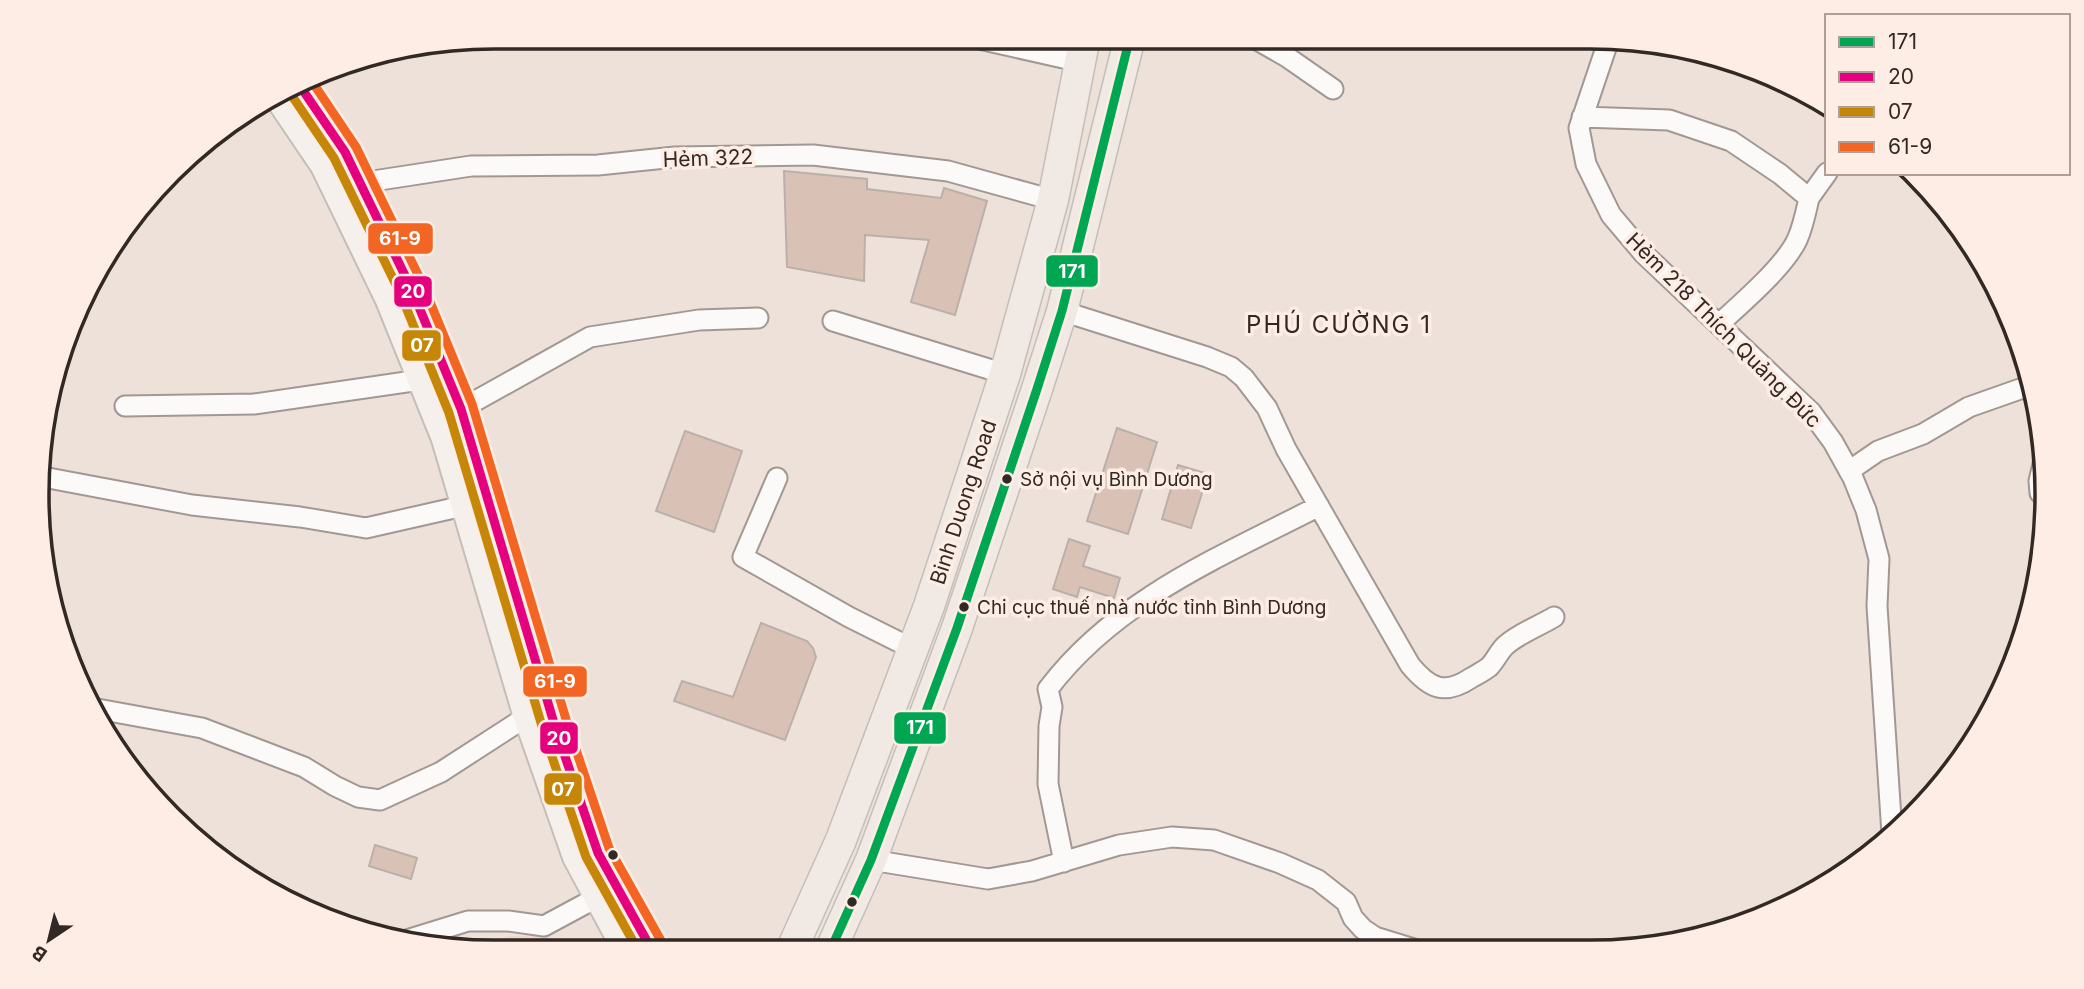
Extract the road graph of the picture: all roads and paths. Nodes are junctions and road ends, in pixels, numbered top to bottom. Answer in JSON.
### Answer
{"nodes":[{"id":1,"x":1127,"y":49,"type":"edge"},
{"id":2,"x":1273,"y":49,"type":"edge"},
{"id":3,"x":1083,"y":50,"type":"edge"},
{"id":4,"x":1605,"y":50,"type":"edge"},
{"id":5,"x":1333,"y":89,"type":"dead end"},
{"id":6,"x":304,"y":92,"type":"edge"},
{"id":7,"x":281,"y":104,"type":"edge"},
{"id":8,"x":1582,"y":117,"type":"junction"},
{"id":9,"x":1825,"y":175,"type":"edge"},
{"id":10,"x":360,"y":183,"type":"junction"},
{"id":11,"x":1808,"y":198,"type":"junction"},
{"id":12,"x":1053,"y":200,"type":"junction"},
{"id":13,"x":1026,"y":300,"type":"junction"},
{"id":14,"x":1062,"y":311,"type":"junction"},
{"id":15,"x":758,"y":318,"type":"dead end"},
{"id":16,"x":833,"y":321,"type":"dead end"},
{"id":17,"x":1720,"y":324,"type":"junction"},
{"id":18,"x":1005,"y":374,"type":"junction"},
{"id":19,"x":420,"y":380,"type":"junction"},
{"id":20,"x":2022,"y":389,"type":"edge"},
{"id":21,"x":125,"y":406,"type":"dead end"},
{"id":22,"x":461,"y":410,"type":"junction"},
{"id":23,"x":1849,"y":471,"type":"junction"},
{"id":24,"x":50,"y":478,"type":"edge"},
{"id":25,"x":777,"y":478,"type":"dead end"},
{"id":26,"x":463,"y":506,"type":"junction"},
{"id":27,"x":1319,"y":506,"type":"junction"},
{"id":28,"x":1554,"y":617,"type":"dead end"},
{"id":29,"x":913,"y":649,"type":"junction"},
{"id":30,"x":105,"y":710,"type":"edge"},
{"id":31,"x":529,"y":728,"type":"junction"},
{"id":32,"x":556,"y":730,"type":"junction"},
{"id":33,"x":1891,"y":822,"type":"edge"},
{"id":34,"x":871,"y":860,"type":"junction"},
{"id":35,"x":1065,"y":862,"type":"junction"},
{"id":36,"x":596,"y":898,"type":"junction"},
{"id":37,"x":426,"y":934,"type":"edge"},
{"id":38,"x":636,"y":940,"type":"edge"},
{"id":39,"x":641,"y":940,"type":"edge"},
{"id":40,"x":794,"y":940,"type":"edge"},
{"id":41,"x":835,"y":940,"type":"edge"},
{"id":42,"x":1385,"y":940,"type":"edge"}],
"edges":[{"from":1,"to":14,"type":"highway","name":"Binh Duong Road"},
{"from":2,"to":5,"type":"street"},
{"from":3,"to":12,"type":"highway","name":"Binh Duong Road"},
{"from":4,"to":8,"type":"street","name":"Hẻm 218 Thích Quảng Đức"},
{"from":6,"to":10,"type":"main road"},
{"from":7,"to":19,"type":"main road"},
{"from":8,"to":11,"type":"street"},
{"from":8,"to":17,"type":"street","name":"Hẻm 218 Thích Quảng Đức"},
{"from":9,"to":11,"type":"street"},
{"from":10,"to":12,"type":"street","name":"Hẻm 322"},
{"from":10,"to":22,"type":"main road"},
{"from":11,"to":17,"type":"street"},
{"from":12,"to":13,"type":"highway","name":"Binh Duong Road"},
{"from":13,"to":14,"type":"highway"},
{"from":13,"to":18,"type":"highway","name":"Binh Duong Road"},
{"from":14,"to":27,"type":"street"},
{"from":14,"to":34,"type":"highway","name":"Binh Duong Road"},
{"from":15,"to":22,"type":"street"},
{"from":16,"to":18,"type":"street"},
{"from":17,"to":23,"type":"street","name":"Hẻm 218 Thích Quảng Đức"},
{"from":18,"to":29,"type":"highway","name":"Binh Duong Road"},
{"from":19,"to":21,"type":"street"},
{"from":19,"to":26,"type":"main road"},
{"from":20,"to":23,"type":"street"},
{"from":22,"to":32,"type":"main road"},
{"from":23,"to":33,"type":"street","name":"Hẻm 218 Thích Quảng Đức"},
{"from":24,"to":26,"type":"street"},
{"from":25,"to":29,"type":"street"},
{"from":26,"to":31,"type":"main road"},
{"from":27,"to":28,"type":"street"},
{"from":27,"to":35,"type":"street"},
{"from":29,"to":40,"type":"highway","name":"Binh Duong Road"},
{"from":30,"to":31,"type":"street"},
{"from":31,"to":32,"type":"main road"},
{"from":31,"to":36,"type":"main road"},
{"from":32,"to":39,"type":"main road"},
{"from":34,"to":35,"type":"street"},
{"from":34,"to":41,"type":"highway","name":"Binh Duong Road"},
{"from":35,"to":42,"type":"street"},
{"from":36,"to":37,"type":"street"},
{"from":36,"to":38,"type":"main road"}]}
